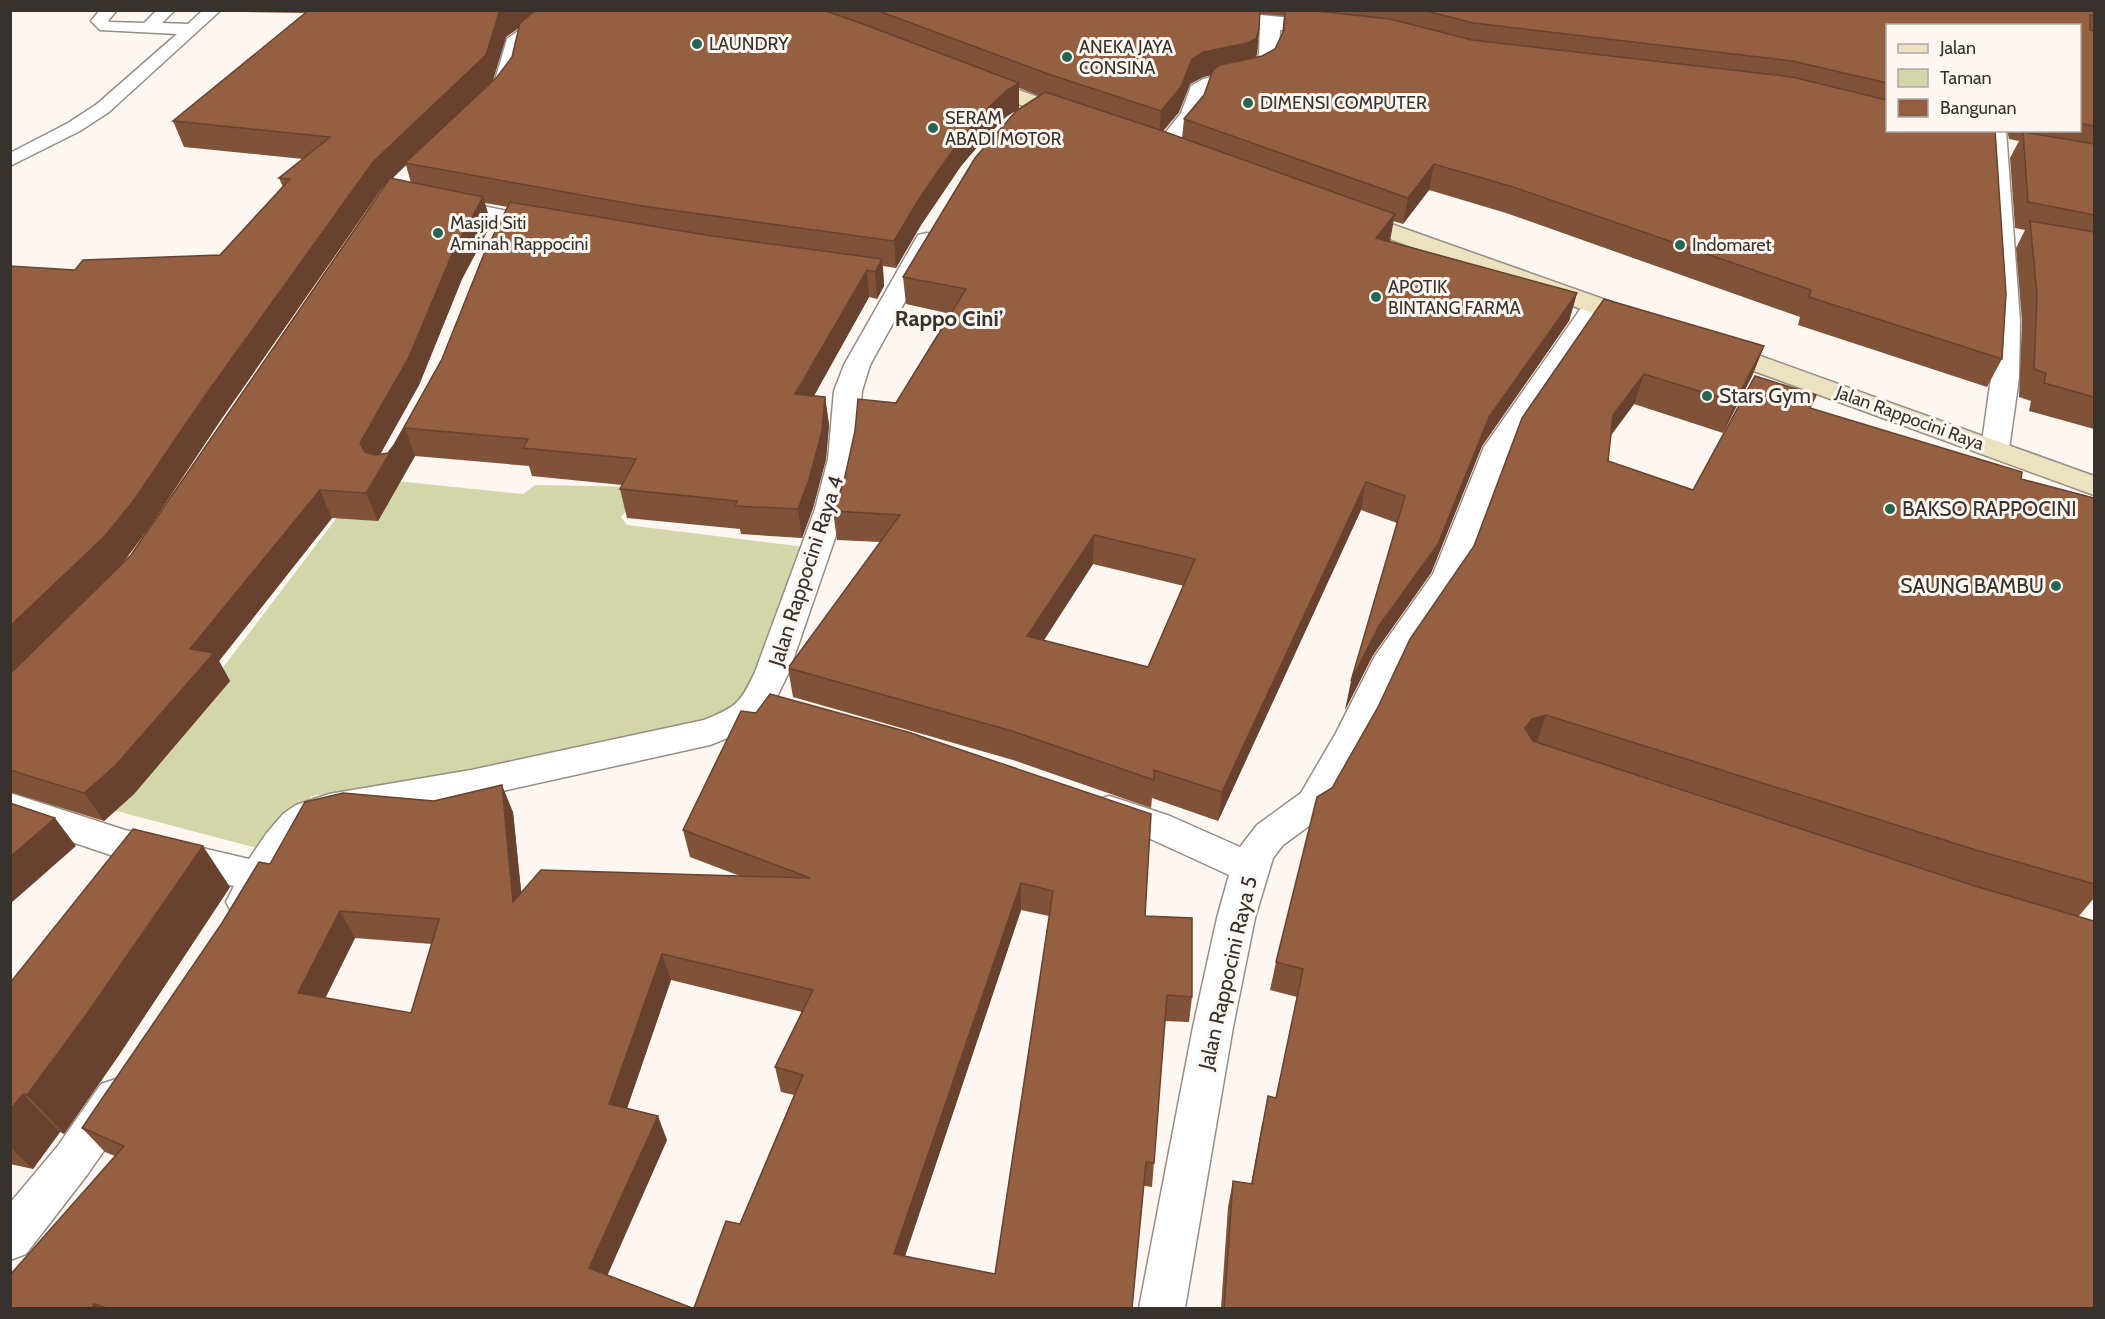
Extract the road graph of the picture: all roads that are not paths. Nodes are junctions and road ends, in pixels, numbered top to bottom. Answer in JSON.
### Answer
{"nodes":[{"id":1,"x":109,"y":10,"type":"edge"},
{"id":2,"x":167,"y":10,"type":"edge"},
{"id":3,"x":213,"y":10,"type":"edge"},
{"id":4,"x":561,"y":10,"type":"edge"},
{"id":5,"x":1228,"y":18,"type":"edge"},
{"id":6,"x":1304,"y":18,"type":"edge"},
{"id":7,"x":1270,"y":23,"type":"junction"},
{"id":8,"x":147,"y":28,"type":"junction"},
{"id":9,"x":192,"y":29,"type":"junction"},
{"id":10,"x":1346,"y":29,"type":"edge"},
{"id":11,"x":959,"y":74,"type":"edge"},
{"id":12,"x":472,"y":117,"type":"edge"},
{"id":13,"x":1098,"y":126,"type":"edge"},
{"id":14,"x":1995,"y":141,"type":"edge"},
{"id":15,"x":1164,"y":148,"type":"edge"},
{"id":16,"x":10,"y":161,"type":"edge"},
{"id":17,"x":422,"y":200,"type":"edge"},
{"id":18,"x":1326,"y":208,"type":"edge"},
{"id":19,"x":940,"y":218,"type":"edge"},
{"id":20,"x":573,"y":230,"type":"edge"},
{"id":21,"x":1595,"y":306,"type":"junction"},
{"id":22,"x":1661,"y":329,"type":"edge"},
{"id":23,"x":1694,"y":340,"type":"edge"},
{"id":24,"x":1995,"y":449,"type":"junction"},
{"id":25,"x":2094,"y":486,"type":"edge"},
{"id":26,"x":1080,"y":800,"type":"edge"},
{"id":27,"x":10,"y":807,"type":"edge"},
{"id":28,"x":1250,"y":868,"type":"junction"},
{"id":29,"x":259,"y":877,"type":"junction"},
{"id":30,"x":224,"y":936,"type":"edge"},
{"id":31,"x":136,"y":1069,"type":"edge"},
{"id":32,"x":10,"y":1238,"type":"edge"},
{"id":33,"x":1162,"y":1308,"type":"edge"}],
"edges":[{"from":1,"to":8,"type":"lane"},
{"from":2,"to":8,"type":"lane"},
{"from":3,"to":9,"type":"lane"},
{"from":4,"to":12,"type":"street"},
{"from":5,"to":7,"type":"street"},
{"from":6,"to":7,"type":"street"},
{"from":6,"to":10,"type":"street"},
{"from":7,"to":15,"type":"street"},
{"from":8,"to":9,"type":"lane"},
{"from":9,"to":16,"type":"lane"},
{"from":11,"to":13,"type":"main road"},
{"from":14,"to":24,"type":"street"},
{"from":17,"to":20,"type":"street"},
{"from":18,"to":21,"type":"main road"},
{"from":19,"to":29,"type":"street","name":"Jalan Rappocini Raya 4"},
{"from":21,"to":22,"type":"main road"},
{"from":21,"to":28,"type":"street","name":"Jalan Rappocini Raya 5"},
{"from":23,"to":24,"type":"main road","name":"Jalan Rappocini Raya"},
{"from":24,"to":25,"type":"main road","name":"Jalan Rappocini Raya"},
{"from":26,"to":28,"type":"street"},
{"from":27,"to":29,"type":"street"},
{"from":28,"to":33,"type":"street","name":"Jalan Rappocini Raya 5"},
{"from":29,"to":30,"type":"street"},
{"from":31,"to":32,"type":"street"}]}
